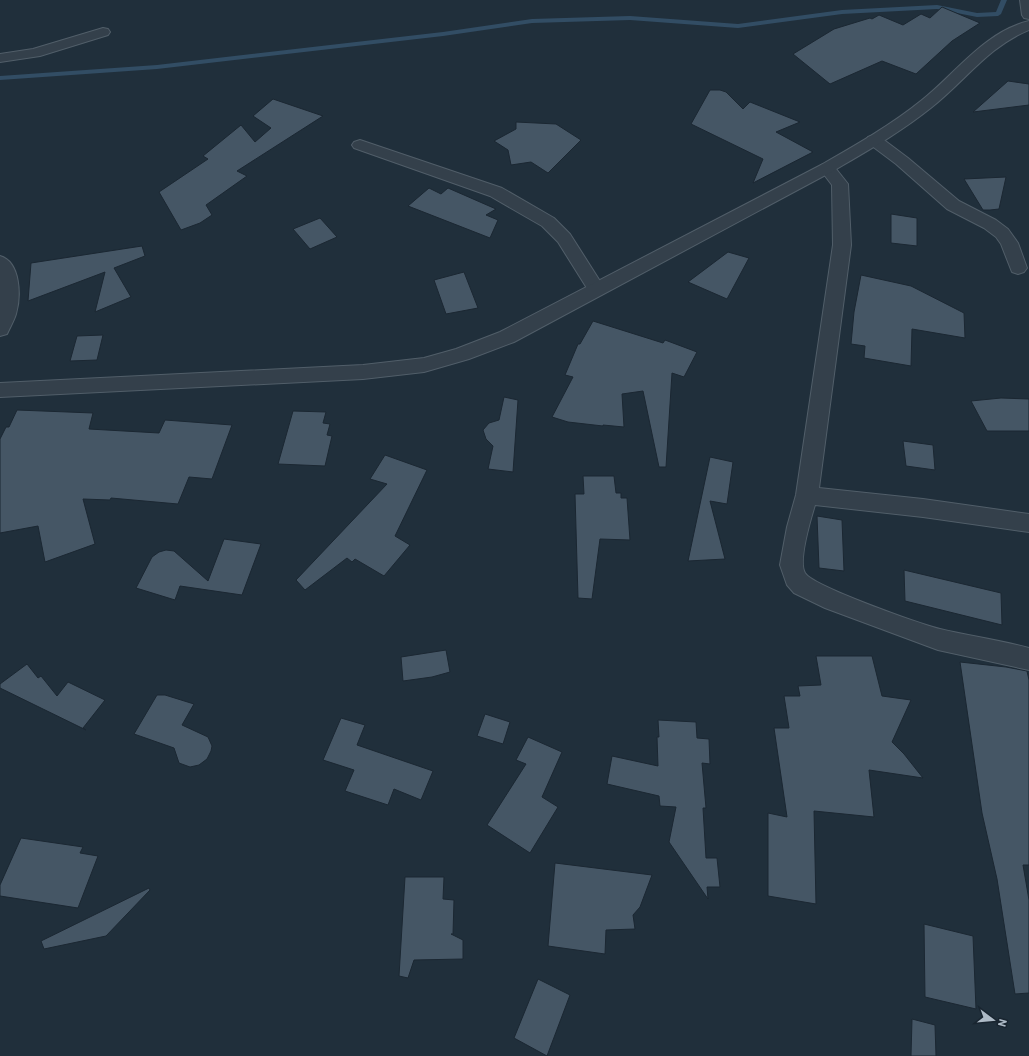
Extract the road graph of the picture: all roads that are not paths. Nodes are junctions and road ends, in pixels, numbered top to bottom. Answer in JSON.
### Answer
{"nodes":[{"id":1,"x":1027,"y":0,"type":"edge"},
{"id":2,"x":1029,"y":15,"type":"edge"},
{"id":3,"x":1029,"y":25,"type":"edge"},
{"id":4,"x":103,"y":32,"type":"dead end"},
{"id":5,"x":0,"y":58,"type":"edge"},
{"id":6,"x":874,"y":140,"type":"junction"},
{"id":7,"x":360,"y":145,"type":"dead end"},
{"id":8,"x":827,"y":168,"type":"junction"},
{"id":9,"x":0,"y":262,"type":"edge"},
{"id":10,"x":1018,"y":268,"type":"dead end"},
{"id":11,"x":596,"y":289,"type":"junction"},
{"id":12,"x":0,"y":330,"type":"edge"},
{"id":13,"x":0,"y":390,"type":"edge"},
{"id":14,"x":807,"y":495,"type":"junction"},
{"id":15,"x":1029,"y":523,"type":"edge"},
{"id":16,"x":1028,"y":659,"type":"dead end"}],
"edges":[{"from":1,"to":2,"type":"street"},
{"from":3,"to":6,"type":"street"},
{"from":4,"to":5,"type":"street"},
{"from":6,"to":8,"type":"street"},
{"from":6,"to":10,"type":"street"},
{"from":7,"to":11,"type":"street"},
{"from":8,"to":11,"type":"street"},
{"from":8,"to":14,"type":"street"},
{"from":9,"to":12,"type":"street"},
{"from":11,"to":13,"type":"street"},
{"from":14,"to":15,"type":"street"},
{"from":14,"to":16,"type":"street"}]}
